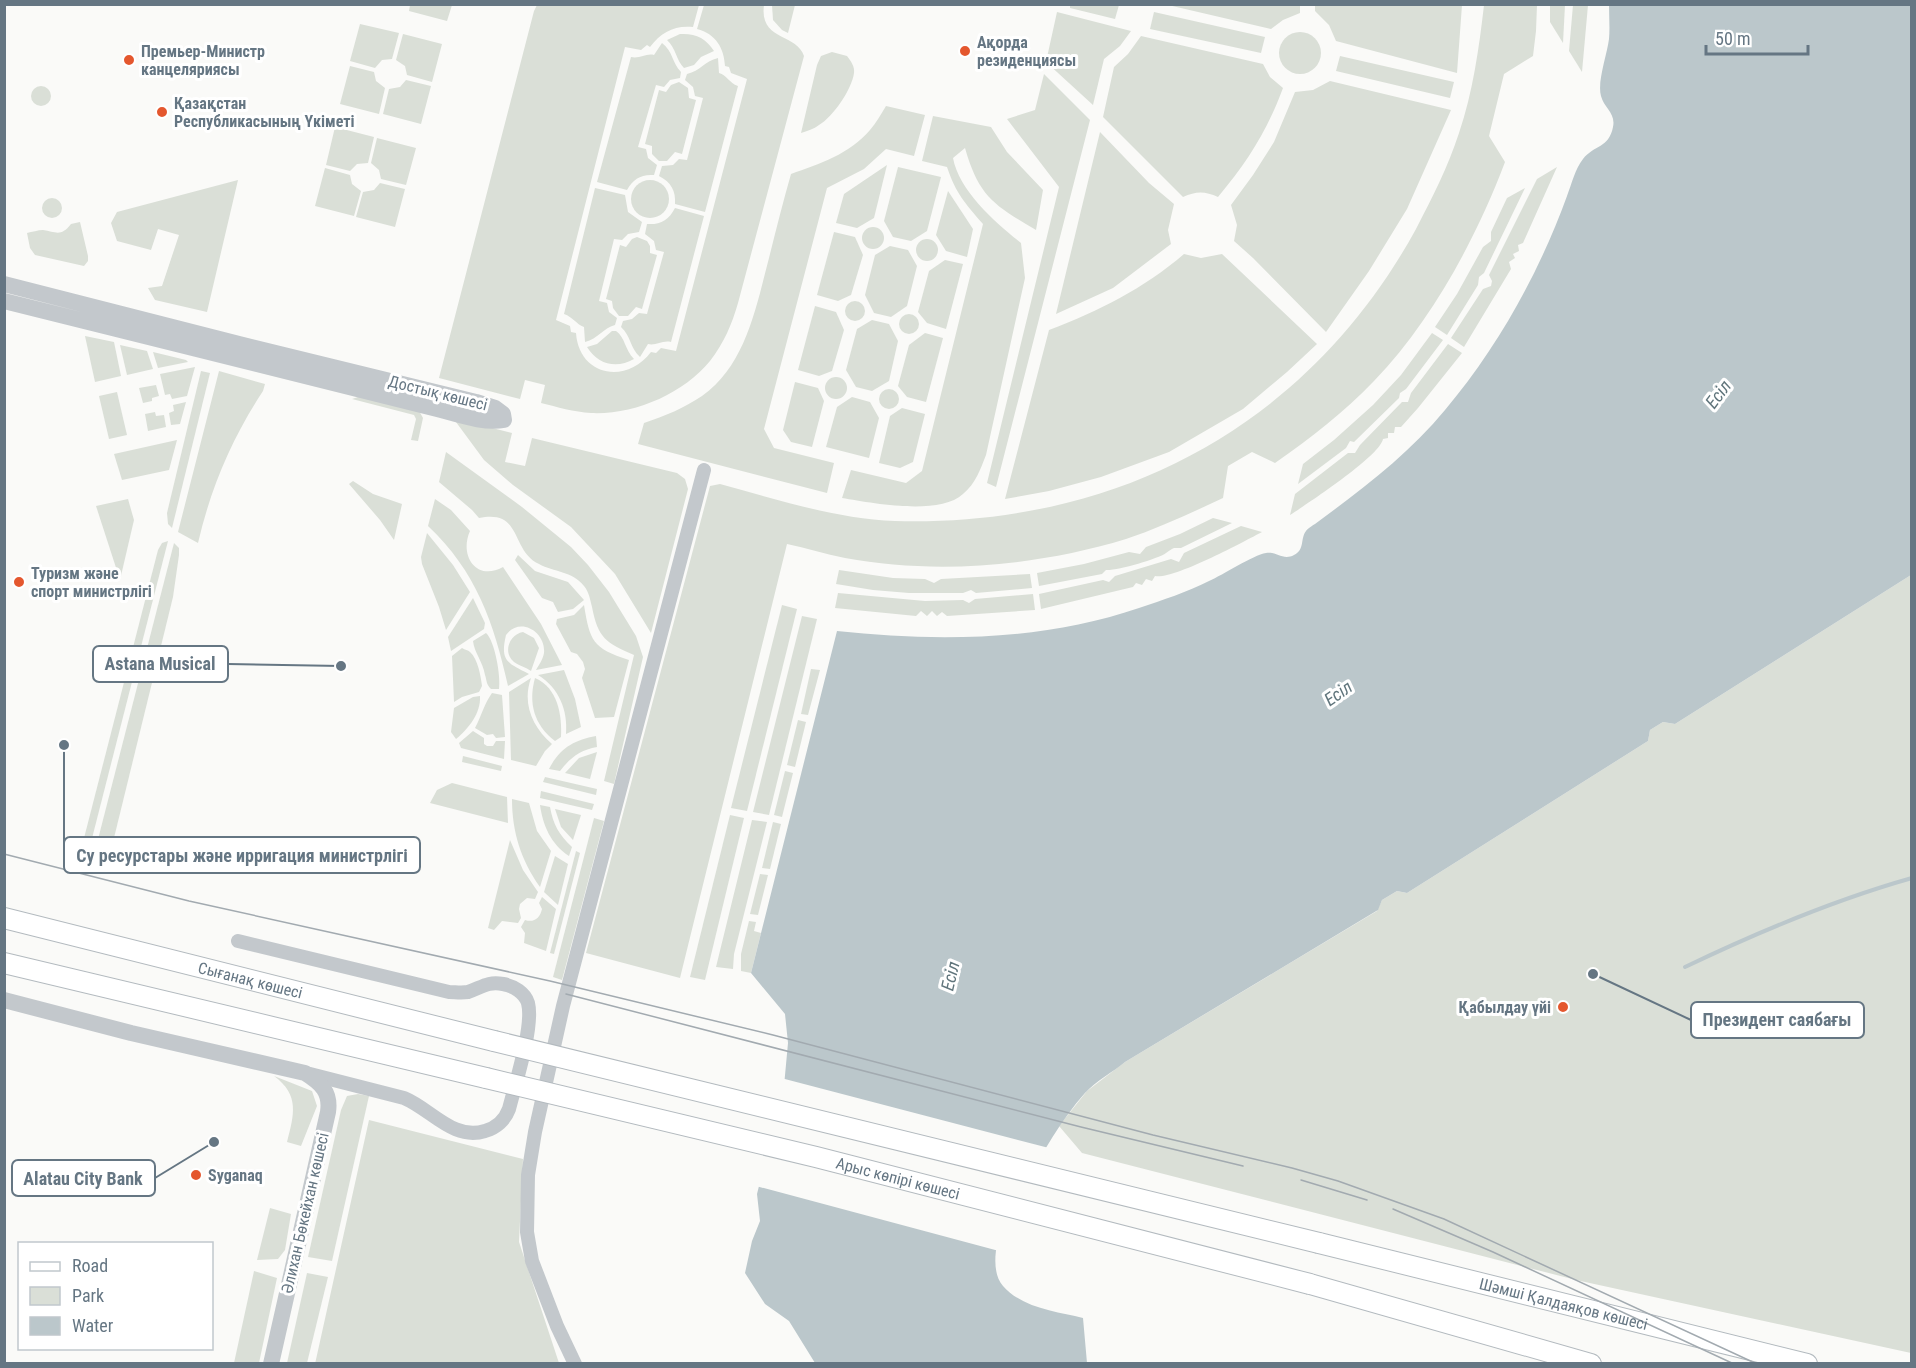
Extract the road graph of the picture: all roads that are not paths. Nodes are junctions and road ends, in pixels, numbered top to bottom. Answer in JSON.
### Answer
{"nodes":[{"id":1,"x":4,"y":284,"type":"edge"},
{"id":2,"x":4,"y":300,"type":"edge"},
{"id":3,"x":704,"y":470,"type":"dead end"},
{"id":4,"x":4,"y":918,"type":"edge"},
{"id":5,"x":238,"y":941,"type":"dead end"},
{"id":6,"x":6,"y":965,"type":"edge"},
{"id":7,"x":4,"y":1000,"type":"edge"},
{"id":8,"x":305,"y":1073,"type":"junction"},
{"id":9,"x":1319,"y":1243,"type":"joint"},
{"id":10,"x":271,"y":1364,"type":"edge"},
{"id":11,"x":575,"y":1364,"type":"edge"},
{"id":12,"x":1591,"y":1364,"type":"edge"},
{"id":13,"x":1807,"y":1364,"type":"edge"}],
"edges":[{"from":1,"to":2,"type":"street","name":"Достық көшесі"},
{"from":3,"to":11,"type":"street"},
{"from":4,"to":9,"type":"main road","name":"Сығанақ көшесі","bridge":true},
{"from":5,"to":8,"type":"street"},
{"from":6,"to":12,"type":"main road","name":"Арыс көпірі көшесі","bridge":true},
{"from":7,"to":8,"type":"street"},
{"from":8,"to":10,"type":"street","name":"Әлихан Бөкейхан көшесі"},
{"from":9,"to":13,"type":"main road","name":"Шәмші Қалдаяқов көшесі"}]}
